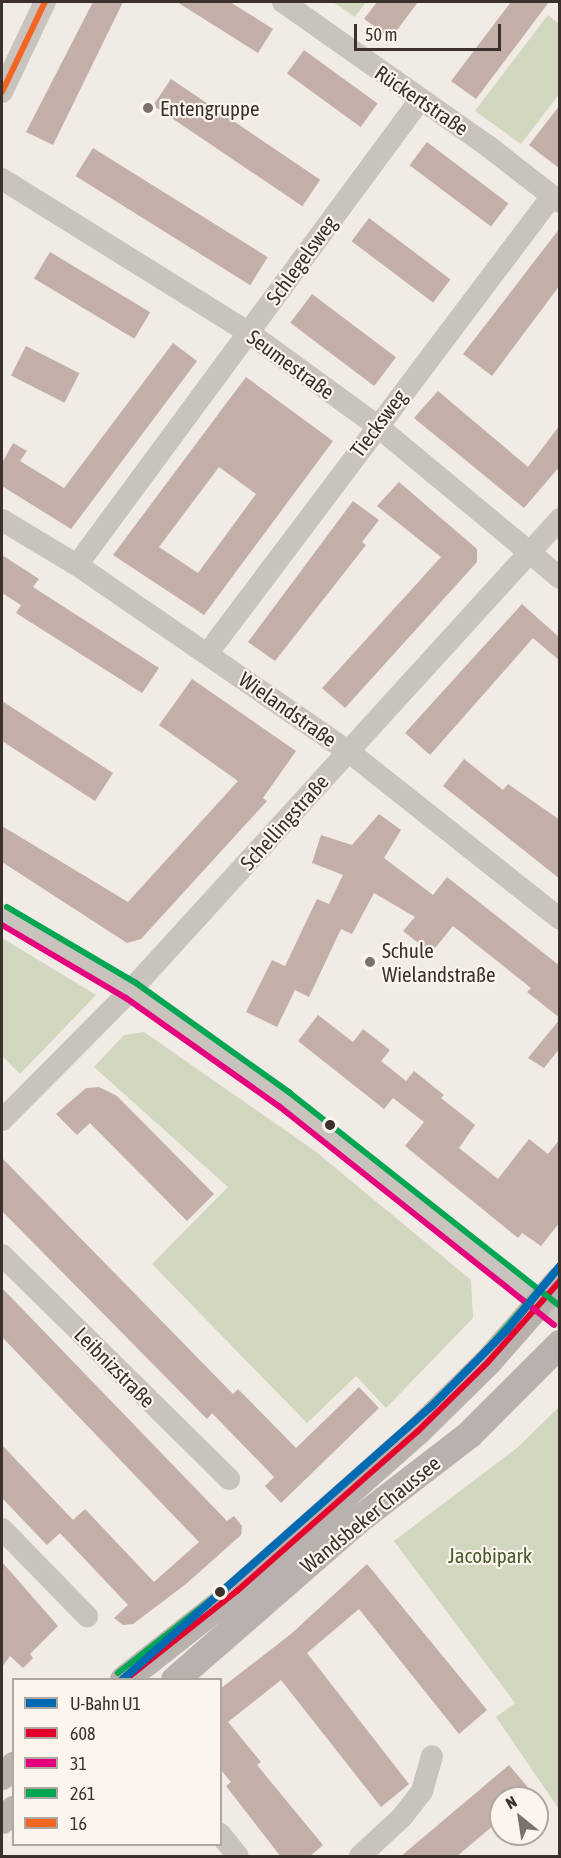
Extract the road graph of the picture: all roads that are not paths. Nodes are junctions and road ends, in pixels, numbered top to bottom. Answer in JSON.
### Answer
{"nodes":[{"id":1,"x":45,"y":2,"type":"edge"},
{"id":2,"x":283,"y":2,"type":"edge"},
{"id":3,"x":2,"y":92,"type":"edge"},
{"id":4,"x":420,"y":100,"type":"junction"},
{"id":5,"x":2,"y":179,"type":"edge"},
{"id":6,"x":556,"y":199,"type":"edge"},
{"id":7,"x":248,"y":332,"type":"junction"},
{"id":8,"x":376,"y":425,"type":"junction"},
{"id":9,"x":560,"y":519,"type":"edge"},
{"id":10,"x":2,"y":520,"type":"edge"},
{"id":11,"x":529,"y":553,"type":"junction"},
{"id":12,"x":77,"y":564,"type":"junction"},
{"id":13,"x":560,"y":578,"type":"edge"},
{"id":14,"x":207,"y":654,"type":"junction"},
{"id":15,"x":348,"y":751,"type":"junction"},
{"id":16,"x":2,"y":915,"type":"edge"},
{"id":17,"x":560,"y":919,"type":"edge"},
{"id":18,"x":130,"y":990,"type":"junction"},
{"id":19,"x":2,"y":1120,"type":"edge"},
{"id":20,"x":2,"y":1254,"type":"edge"},
{"id":21,"x":560,"y":1280,"type":"edge"},
{"id":22,"x":550,"y":1310,"type":"edge"},
{"id":23,"x":560,"y":1344,"type":"edge"},
{"id":24,"x":229,"y":1479,"type":"dead end"},
{"id":25,"x":2,"y":1529,"type":"edge"},
{"id":26,"x":87,"y":1616,"type":"dead end"},
{"id":27,"x":127,"y":1678,"type":"edge"},
{"id":28,"x":177,"y":1678,"type":"edge"},
{"id":29,"x":432,"y":1756,"type":"dead end"},
{"id":30,"x":222,"y":1837,"type":"edge"},
{"id":31,"x":238,"y":1857,"type":"edge"},
{"id":32,"x":360,"y":1857,"type":"edge"}],
"edges":[{"from":1,"to":3,"type":"street"},
{"from":2,"to":4,"type":"street","name":"Rückertstraße"},
{"from":4,"to":6,"type":"street","name":"Rückertstraße"},
{"from":4,"to":7,"type":"street","name":"Schlegelsweg"},
{"from":5,"to":7,"type":"street","name":"Seumestraße"},
{"from":6,"to":8,"type":"street","name":"Tiecksweg"},
{"from":7,"to":8,"type":"street","name":"Seumestraße"},
{"from":7,"to":12,"type":"street","name":"Schlegelsweg"},
{"from":8,"to":11,"type":"street","name":"Seumestraße"},
{"from":8,"to":14,"type":"street","name":"Tiecksweg"},
{"from":9,"to":11,"type":"street","name":"Schellingstraße"},
{"from":10,"to":12,"type":"street","name":"Wielandstraße"},
{"from":11,"to":13,"type":"street","name":"Seumestraße"},
{"from":11,"to":15,"type":"street","name":"Schellingstraße"},
{"from":12,"to":14,"type":"street","name":"Wielandstraße"},
{"from":14,"to":15,"type":"street","name":"Wielandstraße"},
{"from":15,"to":17,"type":"street","name":"Wielandstraße"},
{"from":15,"to":18,"type":"street","name":"Schellingstraße"},
{"from":16,"to":18,"type":"street"},
{"from":18,"to":19,"type":"street","name":"Schellingstraße"},
{"from":18,"to":22,"type":"street"},
{"from":20,"to":24,"type":"street","name":"Leibnizstraße"},
{"from":21,"to":22,"type":"main road","name":"Wandsbeker Chaussee"},
{"from":22,"to":27,"type":"main road","name":"Wandsbeker Chaussee"},
{"from":23,"to":28,"type":"main road","name":"Wandsbeker Chaussee"},
{"from":25,"to":26,"type":"street"},
{"from":29,"to":32,"type":"street"},
{"from":30,"to":31,"type":"street"}]}
